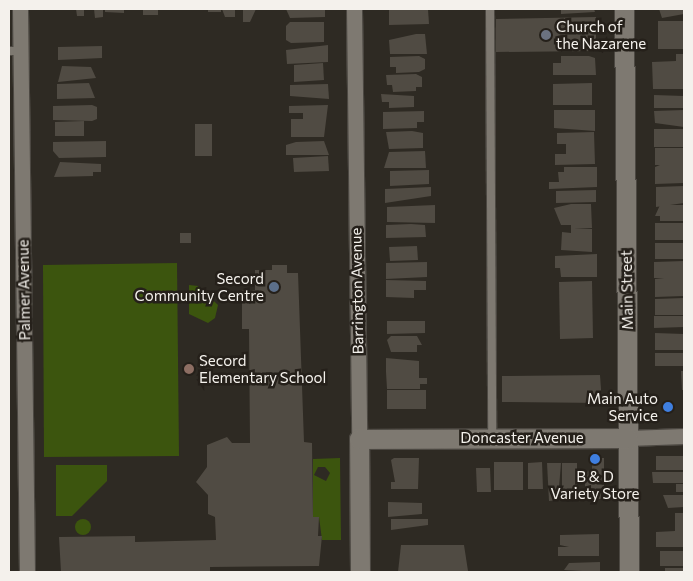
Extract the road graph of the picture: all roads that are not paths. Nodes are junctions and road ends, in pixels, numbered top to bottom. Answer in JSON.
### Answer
{"nodes":[{"id":1,"x":20,"y":9,"type":"edge"},
{"id":2,"x":354,"y":9,"type":"edge"},
{"id":3,"x":490,"y":9,"type":"edge"},
{"id":4,"x":624,"y":9,"type":"edge"},
{"id":5,"x":15,"y":51,"type":"edge"},
{"id":6,"x":16,"y":180,"type":"edge"},
{"id":7,"x":684,"y":436,"type":"edge"},
{"id":8,"x":492,"y":438,"type":"junction"},
{"id":9,"x":628,"y":438,"type":"junction"},
{"id":10,"x":359,"y":440,"type":"junction"},
{"id":11,"x":28,"y":572,"type":"edge"},
{"id":12,"x":360,"y":572,"type":"edge"},
{"id":13,"x":629,"y":572,"type":"edge"}],
"edges":[{"from":1,"to":5,"type":"street","name":"Palmer Avenue"},
{"from":2,"to":10,"type":"street","name":"Barrington Avenue"},
{"from":3,"to":8,"type":"lane"},
{"from":4,"to":9,"type":"street","name":"Main Street"},
{"from":5,"to":6,"type":"street","name":"Palmer Avenue"},
{"from":6,"to":11,"type":"street","name":"Palmer Avenue"},
{"from":7,"to":9,"type":"street","name":"Doncaster Avenue"},
{"from":8,"to":9,"type":"street","name":"Doncaster Avenue"},
{"from":8,"to":10,"type":"street","name":"Doncaster Avenue"},
{"from":9,"to":13,"type":"street","name":"Main Street"},
{"from":10,"to":12,"type":"street","name":"Barrington Avenue"}]}
